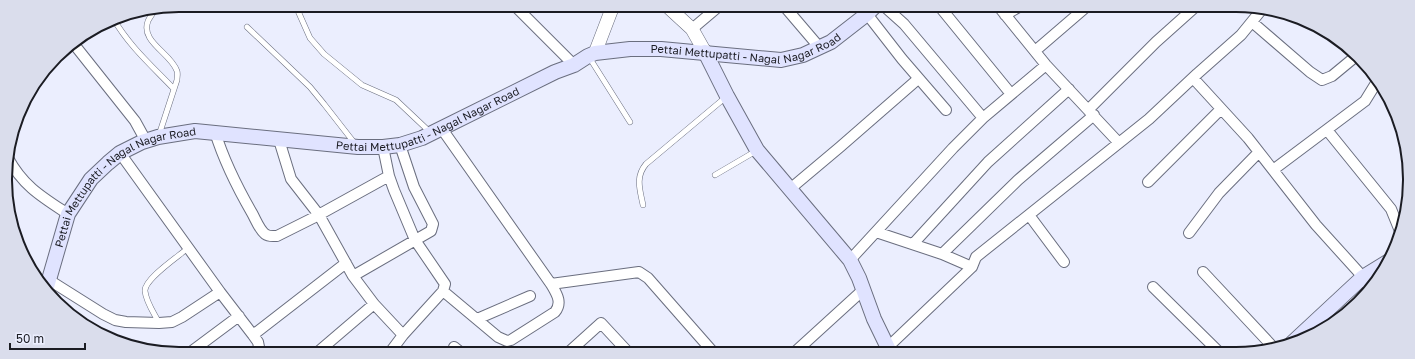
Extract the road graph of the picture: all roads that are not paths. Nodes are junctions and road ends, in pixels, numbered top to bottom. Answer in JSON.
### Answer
{"nodes":[{"id":1,"x":298,"y":12,"type":"edge"},
{"id":2,"x":521,"y":12,"type":"edge"},
{"id":3,"x":610,"y":12,"type":"edge"},
{"id":4,"x":674,"y":12,"type":"edge"},
{"id":5,"x":712,"y":12,"type":"edge"},
{"id":6,"x":789,"y":12,"type":"edge"},
{"id":7,"x":867,"y":12,"type":"edge"},
{"id":8,"x":870,"y":12,"type":"edge"},
{"id":9,"x":890,"y":12,"type":"edge"},
{"id":10,"x":944,"y":12,"type":"edge"},
{"id":11,"x":1003,"y":12,"type":"edge"},
{"id":12,"x":1080,"y":12,"type":"edge"},
{"id":13,"x":1190,"y":12,"type":"edge"},
{"id":14,"x":1259,"y":13,"type":"edge"},
{"id":15,"x":152,"y":14,"type":"edge"},
{"id":16,"x":1252,"y":22,"type":"junction"},
{"id":17,"x":117,"y":24,"type":"edge"},
{"id":18,"x":247,"y":27,"type":"dead end"},
{"id":19,"x":692,"y":29,"type":"junction"},
{"id":20,"x":77,"y":48,"type":"edge"},
{"id":21,"x":820,"y":48,"type":"junction"},
{"id":22,"x":1035,"y":51,"type":"junction"},
{"id":23,"x":705,"y":52,"type":"junction"},
{"id":24,"x":592,"y":54,"type":"junction"},
{"id":25,"x":1352,"y":59,"type":"edge"},
{"id":26,"x":574,"y":65,"type":"junction"},
{"id":27,"x":1046,"y":65,"type":"junction"},
{"id":28,"x":1193,"y":78,"type":"junction"},
{"id":29,"x":918,"y":79,"type":"junction"},
{"id":30,"x":1375,"y":86,"type":"edge"},
{"id":31,"x":174,"y":89,"type":"junction"},
{"id":32,"x":1069,"y":89,"type":"junction"},
{"id":33,"x":1011,"y":94,"type":"junction"},
{"id":34,"x":727,"y":96,"type":"junction"},
{"id":35,"x":1221,"y":109,"type":"junction"},
{"id":36,"x":946,"y":110,"type":"dead end"},
{"id":37,"x":1091,"y":113,"type":"junction"},
{"id":38,"x":983,"y":118,"type":"junction"},
{"id":39,"x":630,"y":122,"type":"dead end"},
{"id":40,"x":1327,"y":130,"type":"junction"},
{"id":41,"x":215,"y":132,"type":"junction"},
{"id":42,"x":437,"y":132,"type":"junction"},
{"id":43,"x":152,"y":139,"type":"junction"},
{"id":44,"x":279,"y":140,"type":"junction"},
{"id":45,"x":1120,"y":143,"type":"junction"},
{"id":46,"x":400,"y":145,"type":"junction"},
{"id":47,"x":358,"y":147,"type":"junction"},
{"id":48,"x":383,"y":147,"type":"junction"},
{"id":49,"x":757,"y":150,"type":"junction"},
{"id":50,"x":1259,"y":152,"type":"junction"},
{"id":51,"x":120,"y":153,"type":"junction"},
{"id":52,"x":12,"y":165,"type":"edge"},
{"id":53,"x":1273,"y":170,"type":"junction"},
{"id":54,"x":716,"y":175,"type":"dead end"},
{"id":55,"x":389,"y":176,"type":"junction"},
{"id":56,"x":1148,"y":182,"type":"dead end"},
{"id":57,"x":790,"y":189,"type":"junction"},
{"id":58,"x":643,"y":205,"type":"dead end"},
{"id":59,"x":68,"y":214,"type":"junction"},
{"id":60,"x":319,"y":215,"type":"junction"},
{"id":61,"x":1029,"y":215,"type":"junction"},
{"id":62,"x":1397,"y":223,"type":"edge"},
{"id":63,"x":876,"y":232,"type":"junction"},
{"id":64,"x":1189,"y":233,"type":"dead end"},
{"id":65,"x":415,"y":240,"type":"junction"},
{"id":66,"x":913,"y":244,"type":"junction"},
{"id":67,"x":188,"y":248,"type":"junction"},
{"id":68,"x":942,"y":254,"type":"junction"},
{"id":69,"x":850,"y":260,"type":"junction"},
{"id":70,"x":1064,"y":262,"type":"dead end"},
{"id":71,"x":346,"y":263,"type":"junction"},
{"id":72,"x":972,"y":267,"type":"junction"},
{"id":73,"x":1203,"y":272,"type":"dead end"},
{"id":74,"x":353,"y":276,"type":"junction"},
{"id":75,"x":1366,"y":282,"type":"edge"},
{"id":76,"x":49,"y":283,"type":"edge"},
{"id":77,"x":551,"y":284,"type":"junction"},
{"id":78,"x":52,"y":287,"type":"edge"},
{"id":79,"x":1153,"y":287,"type":"dead end"},
{"id":80,"x":864,"y":290,"type":"junction"},
{"id":81,"x":443,"y":291,"type":"junction"},
{"id":82,"x":220,"y":292,"type":"junction"},
{"id":83,"x":530,"y":296,"type":"dead end"},
{"id":84,"x":374,"y":304,"type":"junction"},
{"id":85,"x":238,"y":316,"type":"junction"},
{"id":86,"x":477,"y":319,"type":"junction"},
{"id":87,"x":159,"y":323,"type":"junction"},
{"id":88,"x":1306,"y":332,"type":"edge"},
{"id":89,"x":253,"y":335,"type":"junction"},
{"id":90,"x":402,"y":335,"type":"junction"},
{"id":91,"x":1270,"y":344,"type":"edge"},
{"id":92,"x":197,"y":347,"type":"edge"},
{"id":93,"x":259,"y":347,"type":"edge"},
{"id":94,"x":324,"y":347,"type":"edge"},
{"id":95,"x":394,"y":347,"type":"edge"},
{"id":96,"x":574,"y":347,"type":"edge"},
{"id":97,"x":623,"y":347,"type":"edge"},
{"id":98,"x":709,"y":347,"type":"edge"},
{"id":99,"x":801,"y":347,"type":"edge"},
{"id":100,"x":888,"y":347,"type":"edge"},
{"id":101,"x":892,"y":347,"type":"edge"},
{"id":102,"x":1214,"y":347,"type":"edge"}],
"edges":[{"from":1,"to":42,"type":"lane"},
{"from":2,"to":26,"type":"street"},
{"from":3,"to":24,"type":"street"},
{"from":4,"to":19,"type":"street"},
{"from":5,"to":19,"type":"street"},
{"from":6,"to":21,"type":"street"},
{"from":7,"to":21,"type":"main road","name":"Pettai Mettupatti - Nagal Nagar Road"},
{"from":8,"to":29,"type":"street"},
{"from":9,"to":38,"type":"street"},
{"from":10,"to":33,"type":"street"},
{"from":11,"to":22,"type":"street"},
{"from":12,"to":22,"type":"street"},
{"from":13,"to":37,"type":"street"},
{"from":14,"to":16,"type":"street"},
{"from":15,"to":31,"type":"lane"},
{"from":16,"to":25,"type":"street"},
{"from":16,"to":28,"type":"street"},
{"from":17,"to":31,"type":"lane"},
{"from":18,"to":47,"type":"lane"},
{"from":19,"to":23,"type":"street"},
{"from":20,"to":43,"type":"street"},
{"from":21,"to":23,"type":"main road","name":"Pettai Mettupatti - Nagal Nagar Road"},
{"from":22,"to":27,"type":"street"},
{"from":23,"to":24,"type":"main road","name":"Pettai Mettupatti - Nagal Nagar Road"},
{"from":23,"to":34,"type":"main road"},
{"from":24,"to":26,"type":"main road","name":"Pettai Mettupatti - Nagal Nagar Road"},
{"from":24,"to":39,"type":"lane"},
{"from":26,"to":42,"type":"main road","name":"Pettai Mettupatti - Nagal Nagar Road"},
{"from":27,"to":32,"type":"street"},
{"from":27,"to":33,"type":"street"},
{"from":28,"to":35,"type":"street"},
{"from":28,"to":45,"type":"street"},
{"from":29,"to":36,"type":"street"},
{"from":29,"to":57,"type":"street"},
{"from":30,"to":40,"type":"street"},
{"from":31,"to":43,"type":"lane"},
{"from":32,"to":37,"type":"street"},
{"from":32,"to":66,"type":"street"},
{"from":33,"to":38,"type":"street"},
{"from":34,"to":49,"type":"main road"},
{"from":34,"to":58,"type":"lane"},
{"from":35,"to":50,"type":"street"},
{"from":35,"to":56,"type":"street"},
{"from":37,"to":45,"type":"street"},
{"from":37,"to":68,"type":"street"},
{"from":38,"to":63,"type":"street"},
{"from":40,"to":53,"type":"street"},
{"from":40,"to":62,"type":"street"},
{"from":41,"to":43,"type":"main road","name":"Pettai Mettupatti - Nagal Nagar Road"},
{"from":41,"to":44,"type":"main road","name":"Pettai Mettupatti - Nagal Nagar Road"},
{"from":41,"to":60,"type":"street"},
{"from":42,"to":46,"type":"main road","name":"Pettai Mettupatti - Nagal Nagar Road"},
{"from":42,"to":77,"type":"street"},
{"from":43,"to":51,"type":"main road","name":"Pettai Mettupatti - Nagal Nagar Road"},
{"from":44,"to":47,"type":"main road","name":"Pettai Mettupatti - Nagal Nagar Road"},
{"from":44,"to":60,"type":"street"},
{"from":45,"to":61,"type":"street"},
{"from":46,"to":48,"type":"main road","name":"Pettai Mettupatti - Nagal Nagar Road"},
{"from":46,"to":65,"type":"street"},
{"from":47,"to":48,"type":"main road","name":"Pettai Mettupatti - Nagal Nagar Road"},
{"from":48,"to":55,"type":"street"},
{"from":49,"to":54,"type":"lane"},
{"from":49,"to":57,"type":"main road"},
{"from":50,"to":53,"type":"street"},
{"from":50,"to":64,"type":"street"},
{"from":51,"to":59,"type":"main road","name":"Pettai Mettupatti - Nagal Nagar Road"},
{"from":51,"to":67,"type":"street"},
{"from":52,"to":59,"type":"street"},
{"from":53,"to":75,"type":"street"},
{"from":55,"to":60,"type":"street"},
{"from":55,"to":65,"type":"street"},
{"from":57,"to":69,"type":"main road"},
{"from":59,"to":76,"type":"main road","name":"Pettai Mettupatti - Nagal Nagar Road"},
{"from":60,"to":71,"type":"street"},
{"from":61,"to":70,"type":"street"},
{"from":61,"to":72,"type":"street"},
{"from":63,"to":66,"type":"street"},
{"from":63,"to":69,"type":"street"},
{"from":65,"to":74,"type":"street"},
{"from":65,"to":81,"type":"street"},
{"from":66,"to":68,"type":"street"},
{"from":67,"to":82,"type":"street"},
{"from":67,"to":87,"type":"lane"},
{"from":68,"to":72,"type":"street"},
{"from":69,"to":80,"type":"main road"},
{"from":71,"to":74,"type":"street"},
{"from":71,"to":89,"type":"street"},
{"from":72,"to":101,"type":"street"},
{"from":73,"to":91,"type":"street"},
{"from":74,"to":84,"type":"street"},
{"from":75,"to":88,"type":"main road"},
{"from":77,"to":86,"type":"street"},
{"from":77,"to":98,"type":"street"},
{"from":78,"to":87,"type":"street"},
{"from":79,"to":102,"type":"street"},
{"from":80,"to":99,"type":"street"},
{"from":80,"to":100,"type":"main road"},
{"from":81,"to":86,"type":"street"},
{"from":81,"to":90,"type":"street"},
{"from":82,"to":85,"type":"street"},
{"from":82,"to":87,"type":"street"},
{"from":83,"to":86,"type":"street"},
{"from":84,"to":90,"type":"street"},
{"from":84,"to":94,"type":"street"},
{"from":85,"to":89,"type":"street"},
{"from":85,"to":92,"type":"street"},
{"from":89,"to":93,"type":"street"},
{"from":90,"to":95,"type":"street"},
{"from":96,"to":97,"type":"street"}]}
